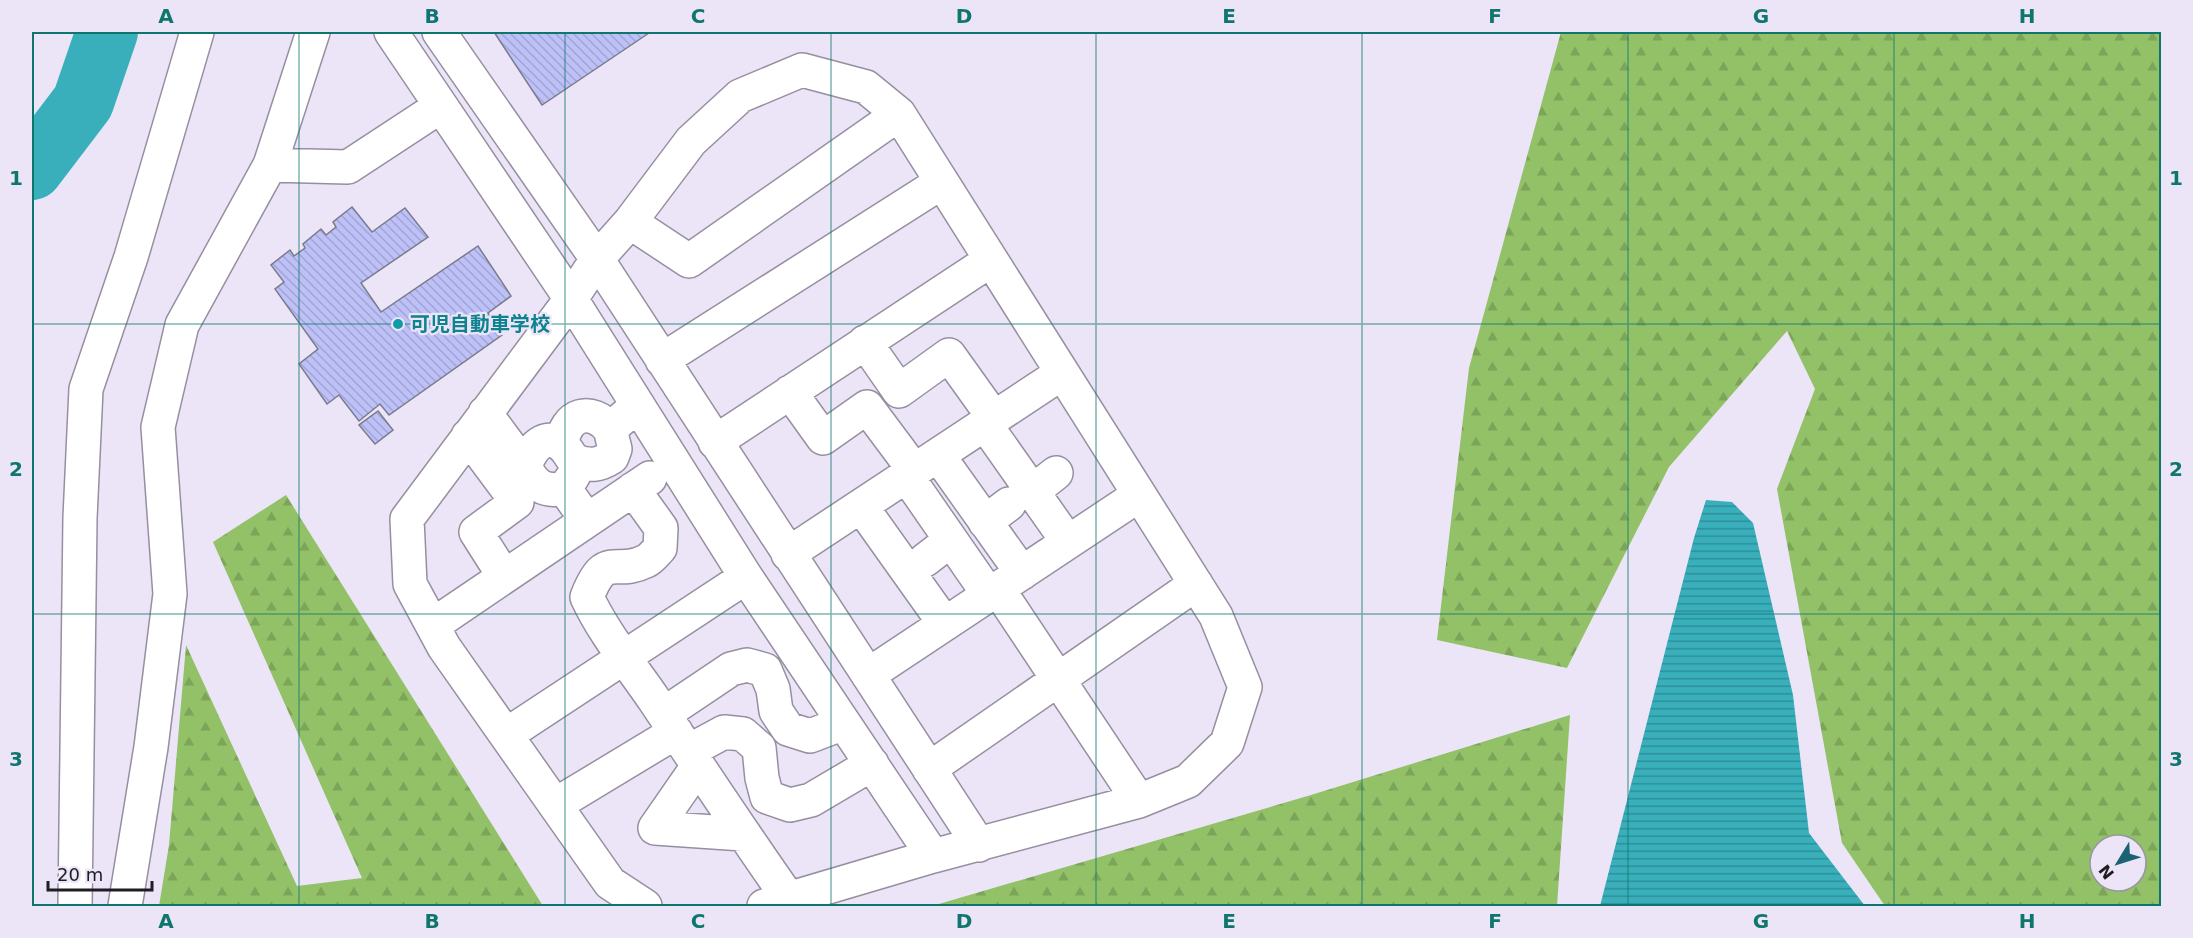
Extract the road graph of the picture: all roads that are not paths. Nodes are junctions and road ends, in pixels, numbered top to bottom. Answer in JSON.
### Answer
{"nodes":[{"id":1,"x":197,"y":32,"type":"edge"},
{"id":2,"x":314,"y":32,"type":"edge"},
{"id":3,"x":391,"y":32,"type":"edge"},
{"id":4,"x":439,"y":32,"type":"edge"},
{"id":5,"x":441,"y":106,"type":"junction"},
{"id":6,"x":899,"y":114,"type":"junction"},
{"id":7,"x":270,"y":165,"type":"junction"},
{"id":8,"x":942,"y":182,"type":"junction"},
{"id":9,"x":630,"y":222,"type":"junction"},
{"id":10,"x":597,"y":259,"type":"junction"},
{"id":11,"x":991,"y":260,"type":"junction"},
{"id":12,"x":571,"y":300,"type":"junction"},
{"id":13,"x":865,"y":342,"type":"junction"},
{"id":14,"x":662,"y":360,"type":"junction"},
{"id":15,"x":1062,"y":373,"type":"junction"},
{"id":16,"x":790,"y":392,"type":"junction"},
{"id":17,"x":637,"y":406,"type":"junction"},
{"id":18,"x":989,"y":421,"type":"junction"},
{"id":19,"x":476,"y":424,"type":"junction"},
{"id":20,"x":610,"y":429,"type":"junction"},
{"id":21,"x":715,"y":442,"type":"junction"},
{"id":22,"x":672,"y":463,"type":"junction"},
{"id":23,"x":576,"y":464,"type":"junction"},
{"id":24,"x":525,"y":467,"type":"junction"},
{"id":25,"x":920,"y":467,"type":"junction"},
{"id":26,"x":630,"y":491,"type":"junction"},
{"id":27,"x":1139,"y":495,"type":"junction"},
{"id":28,"x":1021,"y":498,"type":"junction"},
{"id":29,"x":861,"y":506,"type":"junction"},
{"id":30,"x":587,"y":520,"type":"junction"},
{"id":31,"x":951,"y":540,"type":"junction"},
{"id":32,"x":1068,"y":542,"type":"junction"},
{"id":33,"x":788,"y":554,"type":"junction"},
{"id":34,"x":905,"y":571,"type":"junction"},
{"id":35,"x":504,"y":576,"type":"junction"},
{"id":36,"x":746,"y":577,"type":"junction"},
{"id":37,"x":1196,"y":584,"type":"junction"},
{"id":38,"x":1003,"y":586,"type":"junction"},
{"id":39,"x":945,"y":624,"type":"junction"},
{"id":40,"x":433,"y":625,"type":"junction"},
{"id":41,"x":624,"y":655,"type":"junction"},
{"id":42,"x":868,"y":675,"type":"junction"},
{"id":43,"x":1058,"y":680,"type":"junction"},
{"id":44,"x":844,"y":723,"type":"junction"},
{"id":45,"x":506,"y":735,"type":"junction"},
{"id":46,"x":682,"y":741,"type":"junction"},
{"id":47,"x":872,"y":764,"type":"junction"},
{"id":48,"x":929,"y":769,"type":"junction"},
{"id":49,"x":1139,"y":801,"type":"junction"},
{"id":50,"x":555,"y":805,"type":"junction"},
{"id":51,"x":743,"y":834,"type":"junction"},
{"id":52,"x":979,"y":845,"type":"junction"},
{"id":53,"x":933,"y":856,"type":"junction"},
{"id":54,"x":777,"y":903,"type":"edge"},
{"id":55,"x":75,"y":906,"type":"edge"},
{"id":56,"x":125,"y":906,"type":"edge"},
{"id":57,"x":645,"y":906,"type":"edge"}],
"edges":[{"from":1,"to":55,"type":"street"},
{"from":2,"to":7,"type":"street"},
{"from":3,"to":5,"type":"street"},
{"from":4,"to":10,"type":"street"},
{"from":5,"to":7,"type":"street"},
{"from":5,"to":12,"type":"street"},
{"from":6,"to":8,"type":"street"},
{"from":6,"to":9,"type":"street"},
{"from":6,"to":9,"type":"street"},
{"from":7,"to":56,"type":"street"},
{"from":8,"to":11,"type":"street"},
{"from":8,"to":14,"type":"street"},
{"from":9,"to":10,"type":"street"},
{"from":10,"to":12,"type":"street"},
{"from":10,"to":14,"type":"street"},
{"from":11,"to":13,"type":"street"},
{"from":11,"to":15,"type":"street"},
{"from":12,"to":17,"type":"street"},
{"from":12,"to":19,"type":"street"},
{"from":13,"to":16,"type":"street"},
{"from":13,"to":18,"type":"street"},
{"from":14,"to":21,"type":"street"},
{"from":15,"to":18,"type":"street"},
{"from":15,"to":27,"type":"street"},
{"from":16,"to":21,"type":"street"},
{"from":16,"to":25,"type":"street"},
{"from":17,"to":20,"type":"street"},
{"from":17,"to":22,"type":"street"},
{"from":18,"to":25,"type":"street"},
{"from":18,"to":28,"type":"street"},
{"from":19,"to":24,"type":"street"},
{"from":19,"to":35,"type":"street"},
{"from":19,"to":40,"type":"street"},
{"from":20,"to":23,"type":"street"},
{"from":20,"to":23,"type":"street"},
{"from":21,"to":33,"type":"street"},
{"from":22,"to":26,"type":"street"},
{"from":22,"to":36,"type":"street"},
{"from":23,"to":24,"type":"street"},
{"from":23,"to":24,"type":"street"},
{"from":23,"to":26,"type":"street"},
{"from":23,"to":30,"type":"street"},
{"from":25,"to":28,"type":"street"},
{"from":25,"to":29,"type":"street"},
{"from":25,"to":31,"type":"street"},
{"from":26,"to":30,"type":"street"},
{"from":26,"to":41,"type":"street"},
{"from":27,"to":32,"type":"street"},
{"from":27,"to":37,"type":"street"},
{"from":28,"to":32,"type":"street"},
{"from":28,"to":38,"type":"street"},
{"from":29,"to":33,"type":"street"},
{"from":29,"to":34,"type":"street"},
{"from":30,"to":35,"type":"street"},
{"from":31,"to":34,"type":"street"},
{"from":31,"to":38,"type":"street"},
{"from":32,"to":38,"type":"street"},
{"from":33,"to":42,"type":"street"},
{"from":34,"to":39,"type":"street"},
{"from":35,"to":40,"type":"street"},
{"from":36,"to":41,"type":"street"},
{"from":36,"to":44,"type":"street"},
{"from":37,"to":43,"type":"street"},
{"from":37,"to":49,"type":"street"},
{"from":38,"to":39,"type":"street"},
{"from":38,"to":43,"type":"street"},
{"from":39,"to":42,"type":"street"},
{"from":40,"to":45,"type":"street"},
{"from":41,"to":45,"type":"street"},
{"from":41,"to":46,"type":"street"},
{"from":42,"to":48,"type":"street"},
{"from":43,"to":48,"type":"street"},
{"from":43,"to":49,"type":"street"},
{"from":44,"to":46,"type":"street"},
{"from":44,"to":47,"type":"street"},
{"from":45,"to":50,"type":"street"},
{"from":46,"to":47,"type":"street"},
{"from":46,"to":50,"type":"street"},
{"from":46,"to":51,"type":"street"},
{"from":46,"to":51,"type":"street"},
{"from":47,"to":53,"type":"street"},
{"from":48,"to":52,"type":"street"},
{"from":49,"to":52,"type":"street"},
{"from":50,"to":57,"type":"street"},
{"from":51,"to":54,"type":"street"},
{"from":52,"to":53,"type":"street"},
{"from":53,"to":54,"type":"street"}]}
